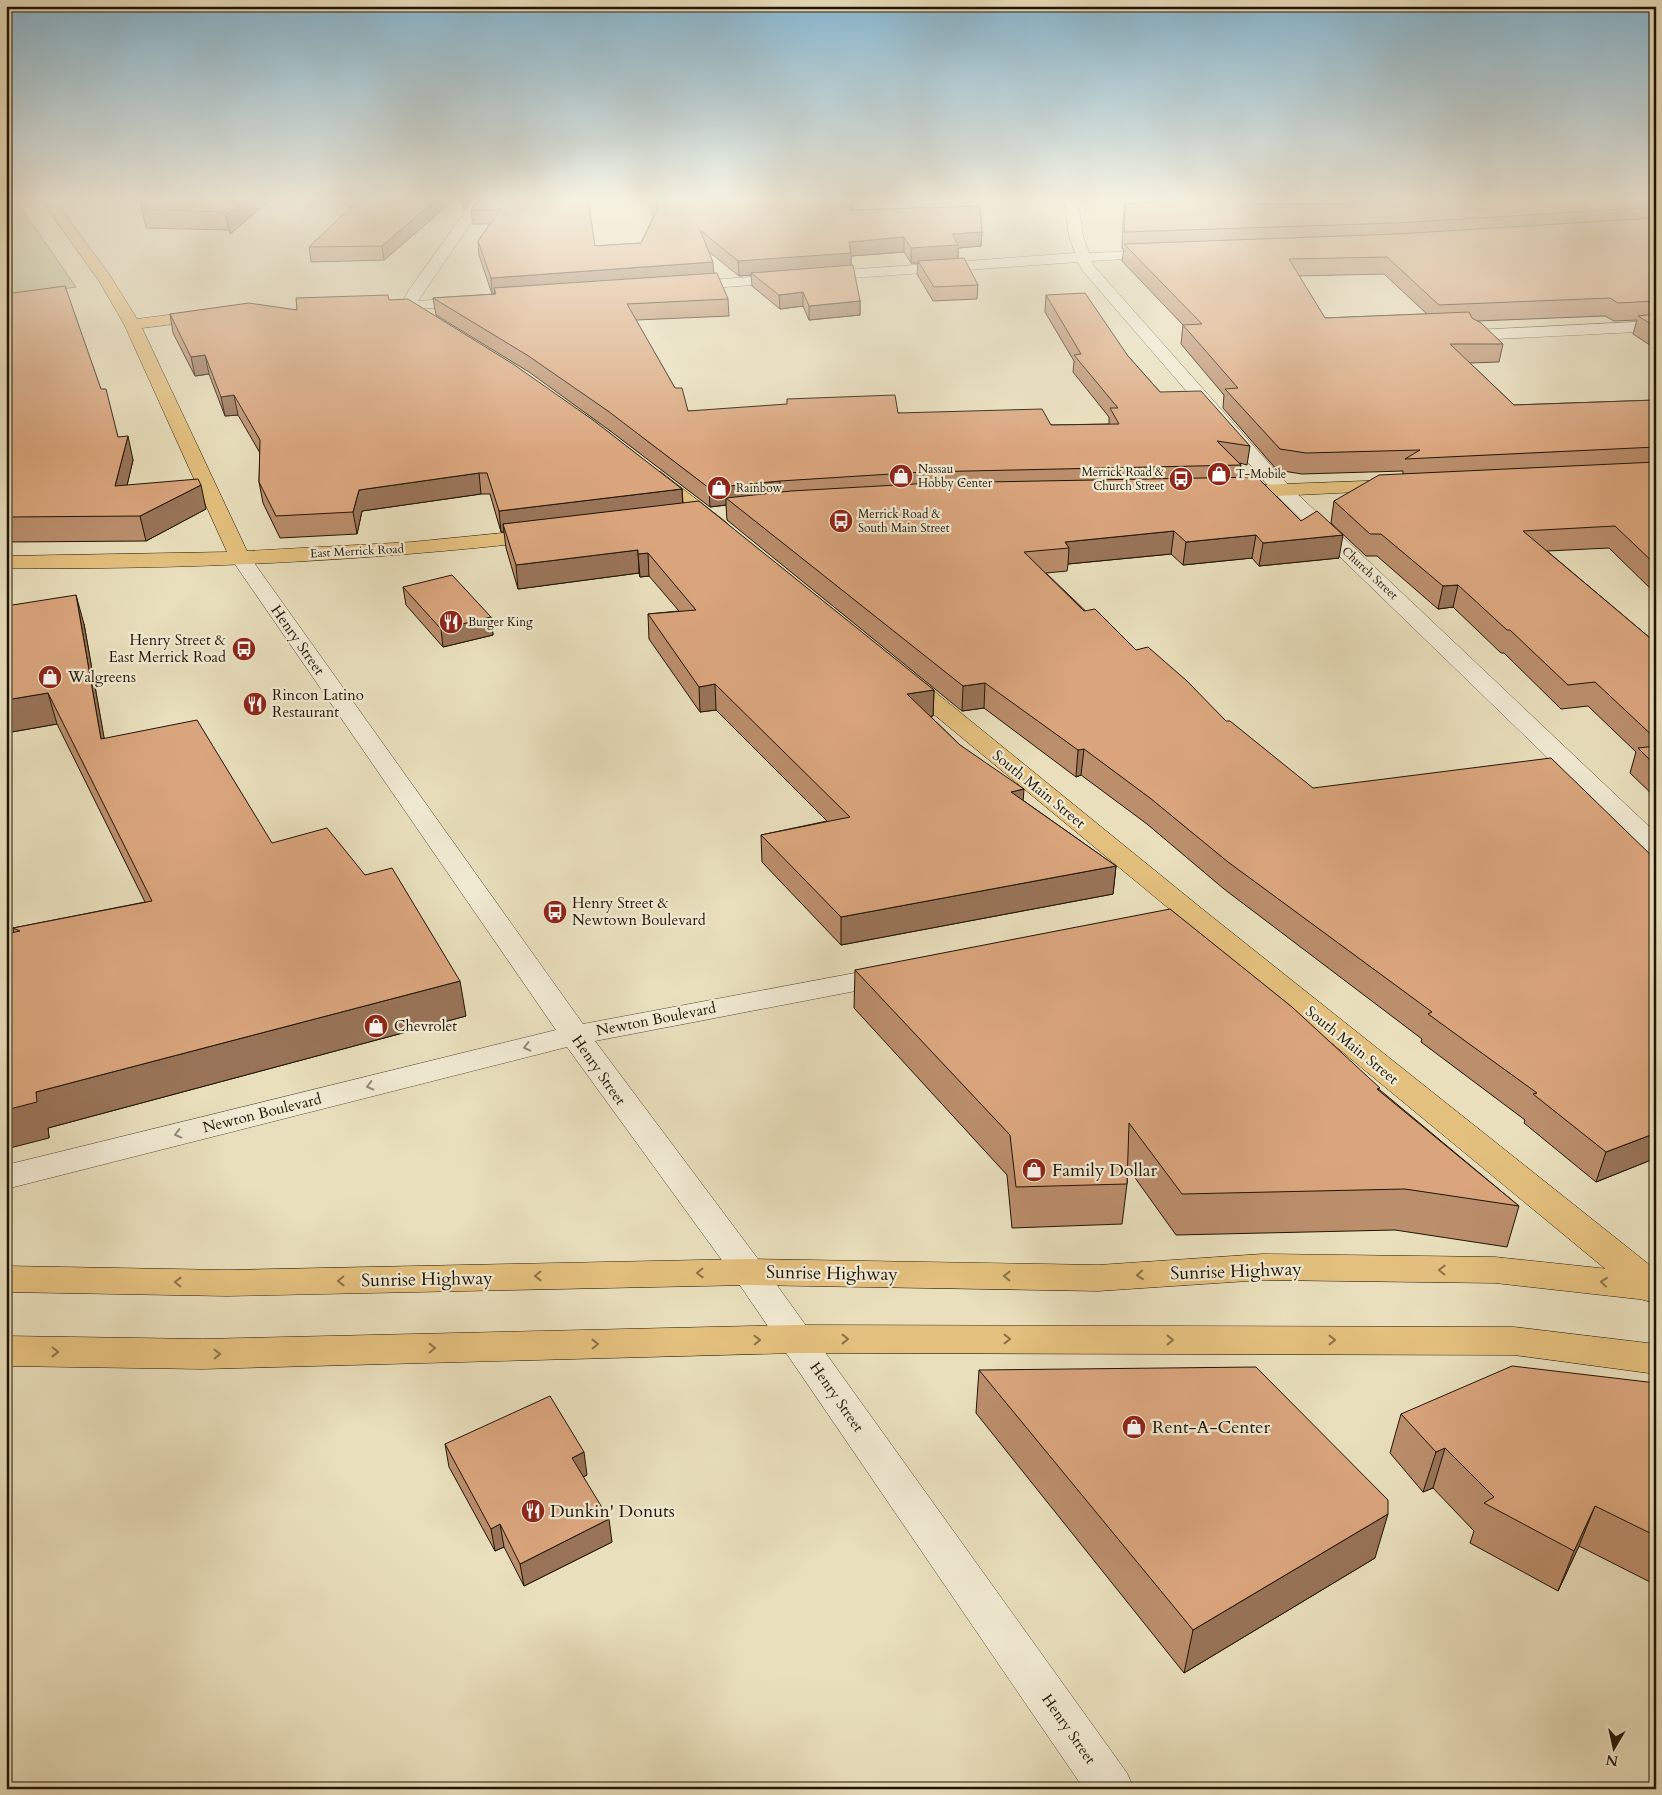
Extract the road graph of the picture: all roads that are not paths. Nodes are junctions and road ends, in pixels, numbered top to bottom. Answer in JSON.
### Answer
{"nodes":[{"id":1,"x":108,"y":283,"type":"edge"},
{"id":2,"x":421,"y":283,"type":"edge"},
{"id":3,"x":734,"y":283,"type":"edge"},
{"id":4,"x":1100,"y":283,"type":"edge"},
{"id":5,"x":665,"y":288,"type":"edge"},
{"id":6,"x":487,"y":301,"type":"edge"},
{"id":7,"x":399,"y":307,"type":"junction"},
{"id":8,"x":224,"y":313,"type":"edge"},
{"id":9,"x":430,"y":321,"type":"edge"},
{"id":10,"x":132,"y":324,"type":"junction"},
{"id":11,"x":1656,"y":326,"type":"edge"},
{"id":12,"x":1477,"y":335,"type":"edge"},
{"id":13,"x":639,"y":464,"type":"edge"},
{"id":14,"x":1409,"y":486,"type":"edge"},
{"id":15,"x":1283,"y":491,"type":"junction"},
{"id":16,"x":1213,"y":492,"type":"edge"},
{"id":17,"x":735,"y":512,"type":"edge"},
{"id":18,"x":706,"y":516,"type":"junction"},
{"id":19,"x":677,"y":519,"type":"edge"},
{"id":20,"x":561,"y":533,"type":"edge"},
{"id":21,"x":729,"y":535,"type":"edge"},
{"id":22,"x":240,"y":557,"type":"junction"},
{"id":23,"x":6,"y":562,"type":"edge"},
{"id":24,"x":883,"y":660,"type":"edge"},
{"id":25,"x":1656,"y":848,"type":"edge"},
{"id":26,"x":1196,"y":918,"type":"junction"},
{"id":27,"x":1167,"y":923,"type":"edge"},
{"id":28,"x":916,"y":970,"type":"edge"},
{"id":29,"x":574,"y":1035,"type":"junction"},
{"id":30,"x":6,"y":1177,"type":"edge"},
{"id":31,"x":749,"y":1272,"type":"junction"},
{"id":32,"x":6,"y":1279,"type":"edge"},
{"id":33,"x":1655,"y":1288,"type":"edge"},
{"id":34,"x":796,"y":1339,"type":"junction"},
{"id":35,"x":6,"y":1351,"type":"edge"},
{"id":36,"x":1656,"y":1359,"type":"edge"},
{"id":37,"x":1111,"y":1789,"type":"edge"}],
"edges":[{"from":1,"to":10,"type":"main road"},
{"from":2,"to":7,"type":"street"},
{"from":3,"to":5,"type":"street"},
{"from":4,"to":15,"type":"street","name":"Church Street"},
{"from":6,"to":7,"type":"street"},
{"from":7,"to":9,"type":"main road"},
{"from":8,"to":10,"type":"main road"},
{"from":10,"to":22,"type":"main road","name":"Henry Street"},
{"from":11,"to":12,"type":"street"},
{"from":13,"to":18,"type":"main road"},
{"from":14,"to":15,"type":"main road"},
{"from":15,"to":16,"type":"main road"},
{"from":15,"to":25,"type":"street","name":"Church Street"},
{"from":17,"to":18,"type":"main road"},
{"from":18,"to":19,"type":"main road"},
{"from":18,"to":21,"type":"main road"},
{"from":20,"to":22,"type":"main road","name":"East Merrick Road"},
{"from":22,"to":23,"type":"main road","name":"East Merrick Road"},
{"from":22,"to":29,"type":"street","name":"Henry Street"},
{"from":24,"to":26,"type":"main road","name":"South Main Street"},
{"from":26,"to":27,"type":"street"},
{"from":26,"to":33,"type":"main road","name":"South Main Street"},
{"from":28,"to":29,"type":"street","name":"Newton Boulevard"},
{"from":29,"to":30,"type":"street","name":"Newton Boulevard","one_way":true},
{"from":29,"to":31,"type":"street","name":"Henry Street"},
{"from":31,"to":32,"type":"main road","name":"Sunrise Highway","one_way":true},
{"from":33,"to":31,"type":"main road","name":"Sunrise Highway","one_way":true},
{"from":31,"to":34,"type":"street","name":"Henry Street"},
{"from":35,"to":34,"type":"main road","one_way":true},
{"from":34,"to":36,"type":"main road","one_way":true},
{"from":34,"to":37,"type":"street","name":"Henry Street"}]}
